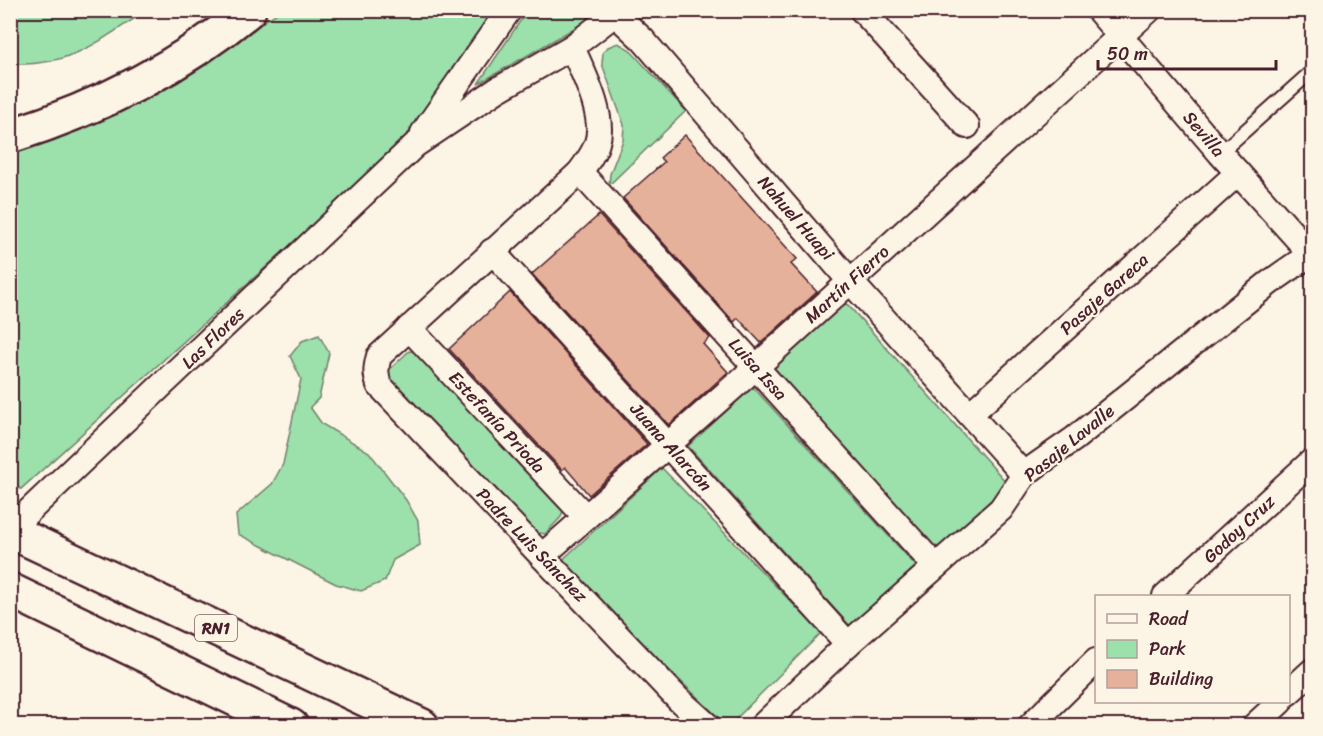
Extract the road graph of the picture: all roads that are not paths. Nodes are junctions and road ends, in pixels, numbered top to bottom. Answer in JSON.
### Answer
{"nodes":[{"id":1,"x":249,"y":10,"type":"edge"},
{"id":2,"x":509,"y":10,"type":"edge"},
{"id":3,"x":862,"y":10,"type":"edge"},
{"id":4,"x":1098,"y":10,"type":"edge"},
{"id":5,"x":1149,"y":10,"type":"edge"},
{"id":6,"x":615,"y":12,"type":"edge"},
{"id":7,"x":1120,"y":36,"type":"junction"},
{"id":8,"x":573,"y":47,"type":"junction"},
{"id":9,"x":1312,"y":71,"type":"edge"},
{"id":10,"x":967,"y":126,"type":"dead end"},
{"id":11,"x":10,"y":136,"type":"edge"},
{"id":12,"x":415,"y":145,"type":"junction"},
{"id":13,"x":1220,"y":153,"type":"junction"},
{"id":14,"x":580,"y":172,"type":"junction"},
{"id":15,"x":1238,"y":173,"type":"junction"},
{"id":16,"x":492,"y":251,"type":"junction"},
{"id":17,"x":1312,"y":254,"type":"edge"},
{"id":18,"x":850,"y":281,"type":"junction"},
{"id":19,"x":409,"y":328,"type":"junction"},
{"id":20,"x":756,"y":367,"type":"junction"},
{"id":21,"x":970,"y":414,"type":"junction"},
{"id":22,"x":669,"y":444,"type":"junction"},
{"id":23,"x":1312,"y":461,"type":"edge"},
{"id":24,"x":1024,"y":476,"type":"junction"},
{"id":25,"x":586,"y":517,"type":"junction"},
{"id":26,"x":10,"y":530,"type":"edge"},
{"id":27,"x":542,"y":556,"type":"junction"},
{"id":28,"x":935,"y":566,"type":"junction"},
{"id":29,"x":10,"y":590,"type":"edge"},
{"id":30,"x":1167,"y":595,"type":"edge"},
{"id":31,"x":848,"y":644,"type":"junction"},
{"id":32,"x":1095,"y":662,"type":"edge"},
{"id":33,"x":1312,"y":671,"type":"edge"},
{"id":34,"x":1290,"y":691,"type":"edge"},
{"id":35,"x":1279,"y":703,"type":"edge"},
{"id":36,"x":291,"y":726,"type":"edge"},
{"id":37,"x":422,"y":726,"type":"edge"},
{"id":38,"x":708,"y":726,"type":"edge"},
{"id":39,"x":762,"y":726,"type":"edge"},
{"id":40,"x":1030,"y":726,"type":"edge"},
{"id":41,"x":1254,"y":726,"type":"edge"}],
"edges":[{"from":1,"to":11,"type":"highway"},
{"from":2,"to":12,"type":"street","name":"Las Flores"},
{"from":3,"to":10,"type":"street"},
{"from":4,"to":7,"type":"street","name":"Sevilla"},
{"from":5,"to":7,"type":"street","name":"Martín Fierro"},
{"from":6,"to":8,"type":"street","name":"Las Flores"},
{"from":6,"to":18,"type":"street","name":"Nahuel Huapi"},
{"from":7,"to":13,"type":"street","name":"Sevilla"},
{"from":7,"to":18,"type":"street","name":"Martín Fierro"},
{"from":8,"to":12,"type":"street","name":"Las Flores"},
{"from":8,"to":14,"type":"street"},
{"from":9,"to":13,"type":"lane"},
{"from":12,"to":26,"type":"street","name":"Las Flores"},
{"from":13,"to":15,"type":"street","name":"Sevilla"},
{"from":14,"to":16,"type":"street"},
{"from":14,"to":20,"type":"street","name":"Luisa Issa"},
{"from":15,"to":17,"type":"street","name":"Sevilla"},
{"from":15,"to":21,"type":"street","name":"Pasaje Gareca"},
{"from":16,"to":19,"type":"street"},
{"from":16,"to":22,"type":"street","name":"Juana Alarcón"},
{"from":17,"to":24,"type":"street","name":"Pasaje Lavalle"},
{"from":18,"to":20,"type":"street","name":"Martín Fierro"},
{"from":18,"to":21,"type":"street","name":"Nahuel Huapi"},
{"from":19,"to":25,"type":"street","name":"Estefanía Prioda"},
{"from":19,"to":27,"type":"street","name":"Padre Luis Sánchez"},
{"from":20,"to":22,"type":"street","name":"Martín Fierro"},
{"from":20,"to":28,"type":"street","name":"Luisa Issa"},
{"from":21,"to":24,"type":"street","name":"Nahuel Huapi"},
{"from":22,"to":25,"type":"street","name":"Martín Fierro"},
{"from":22,"to":31,"type":"street","name":"Juana Alarcón"},
{"from":23,"to":30,"type":"street","name":"Godoy Cruz"},
{"from":24,"to":28,"type":"street","name":"Pasaje Lavalle"},
{"from":25,"to":27,"type":"street","name":"Martín Fierro"},
{"from":26,"to":37,"type":"highway","number":"RN1"},
{"from":27,"to":38,"type":"street","name":"Padre Luis Sánchez"},
{"from":28,"to":31,"type":"street","name":"Pasaje Lavalle"},
{"from":29,"to":36,"type":"highway"},
{"from":31,"to":39,"type":"street","name":"Pasaje Lavalle"},
{"from":32,"to":40,"type":"street"},
{"from":33,"to":34,"type":"street"},
{"from":35,"to":41,"type":"street"}]}
